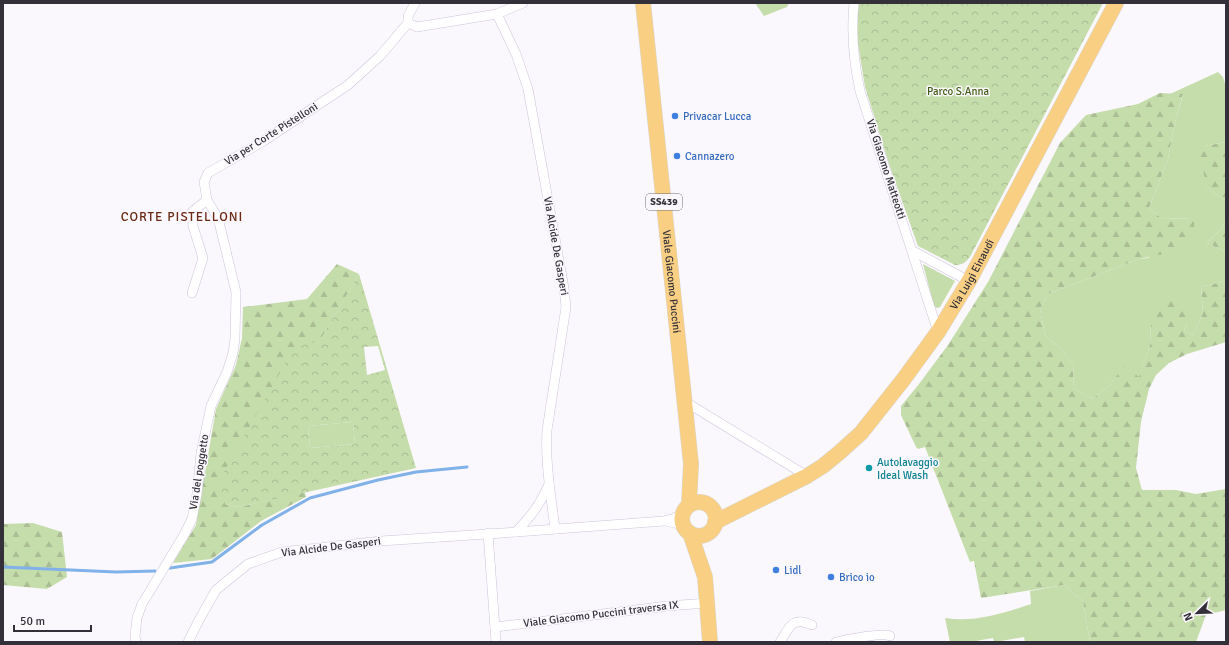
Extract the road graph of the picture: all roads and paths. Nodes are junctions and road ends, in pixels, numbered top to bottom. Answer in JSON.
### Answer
{"nodes":[{"id":1,"x":415,"y":3,"type":"edge"},
{"id":2,"x":523,"y":3,"type":"edge"},
{"id":3,"x":643,"y":3,"type":"edge"},
{"id":4,"x":854,"y":3,"type":"edge"},
{"id":5,"x":1116,"y":3,"type":"edge"},
{"id":6,"x":498,"y":14,"type":"junction"},
{"id":7,"x":408,"y":23,"type":"junction"},
{"id":8,"x":208,"y":200,"type":"junction"},
{"id":9,"x":913,"y":252,"type":"junction"},
{"id":10,"x":969,"y":281,"type":"junction"},
{"id":11,"x":236,"y":292,"type":"joint"},
{"id":12,"x":192,"y":293,"type":"dead end"},
{"id":13,"x":938,"y":332,"type":"junction"},
{"id":14,"x":684,"y":401,"type":"junction"},
{"id":15,"x":807,"y":476,"type":"junction"},
{"id":16,"x":549,"y":484,"type":"junction"},
{"id":17,"x":768,"y":495,"type":"junction"},
{"id":18,"x":693,"y":514,"type":"junction"},
{"id":19,"x":664,"y":521,"type":"junction"},
{"id":20,"x":713,"y":527,"type":"junction"},
{"id":21,"x":555,"y":529,"type":"junction"},
{"id":22,"x":516,"y":532,"type":"junction"},
{"id":23,"x":488,"y":533,"type":"junction"},
{"id":24,"x":705,"y":577,"type":"junction"},
{"id":25,"x":708,"y":602,"type":"junction"},
{"id":26,"x":812,"y":625,"type":"dead end"},
{"id":27,"x":494,"y":627,"type":"junction"},
{"id":28,"x":890,"y":636,"type":"dead end"},
{"id":29,"x":784,"y":640,"type":"edge"},
{"id":30,"x":136,"y":642,"type":"edge"},
{"id":31,"x":188,"y":642,"type":"edge"},
{"id":32,"x":496,"y":642,"type":"edge"},
{"id":33,"x":710,"y":642,"type":"edge"},
{"id":34,"x":836,"y":642,"type":"edge"}],
"edges":[{"from":1,"to":7,"type":"street","name":"Via per Corte Pistelloni"},
{"from":2,"to":6,"type":"street"},
{"from":3,"to":14,"type":"main road","name":"Viale Giacomo Puccini","number":"SS439"},
{"from":4,"to":9,"type":"street","name":"Via Giacomo Matteotti"},
{"from":5,"to":10,"type":"main road","name":"Via Luigi Einaudi"},
{"from":6,"to":7,"type":"street"},
{"from":6,"to":16,"type":"street","name":"Via Alcide De Gasperi"},
{"from":7,"to":8,"type":"street","name":"Via per Corte Pistelloni"},
{"from":8,"to":11,"type":"street","name":"Via per Corte Pistelloni"},
{"from":8,"to":12,"type":"street"},
{"from":9,"to":10,"type":"street"},
{"from":9,"to":13,"type":"street","name":"Via Giacomo Matteotti"},
{"from":10,"to":13,"type":"main road","name":"Via Luigi Einaudi"},
{"from":11,"to":30,"type":"street","name":"Via del poggetto"},
{"from":13,"to":15,"type":"main road","name":"Via Luigi Einaudi"},
{"from":14,"to":15,"type":"street"},
{"from":14,"to":18,"type":"main road","name":"Viale Giacomo Puccini","number":"SS439"},
{"from":15,"to":17,"type":"main road","name":"Via Luigi Einaudi"},
{"from":16,"to":21,"type":"street","name":"Via Alcide De Gasperi"},
{"from":16,"to":22,"type":"street","name":"Via Alcide De Gasperi"},
{"from":17,"to":18,"type":"main road","name":"Via Luigi Einaudi"},
{"from":17,"to":20,"type":"main road","name":"Via Luigi Einaudi"},
{"from":18,"to":19,"type":"street","name":"Via Alcide De Gasperi"},
{"from":18,"to":19,"type":"street","name":"Via Alcide De Gasperi"},
{"from":18,"to":20,"type":"main road","name":"Viale Giacomo Puccini"},
{"from":18,"to":20,"type":"main road"},
{"from":18,"to":24,"type":"main road","name":"Viale Giacomo Puccini"},
{"from":19,"to":21,"type":"street","name":"Via Alcide De Gasperi"},
{"from":20,"to":24,"type":"main road","name":"Viale Giacomo Puccini"},
{"from":21,"to":22,"type":"street","name":"Via Alcide De Gasperi"},
{"from":22,"to":23,"type":"street","name":"Via Alcide De Gasperi"},
{"from":23,"to":27,"type":"street"},
{"from":23,"to":31,"type":"street","name":"Via Alcide De Gasperi"},
{"from":24,"to":25,"type":"main road","name":"Viale Giacomo Puccini"},
{"from":25,"to":27,"type":"street","name":"Viale Giacomo Puccini traversa IX"},
{"from":25,"to":33,"type":"main road","name":"Viale Giacomo Puccini"},
{"from":26,"to":29,"type":"street"},
{"from":27,"to":32,"type":"street"},
{"from":28,"to":34,"type":"street"}]}
